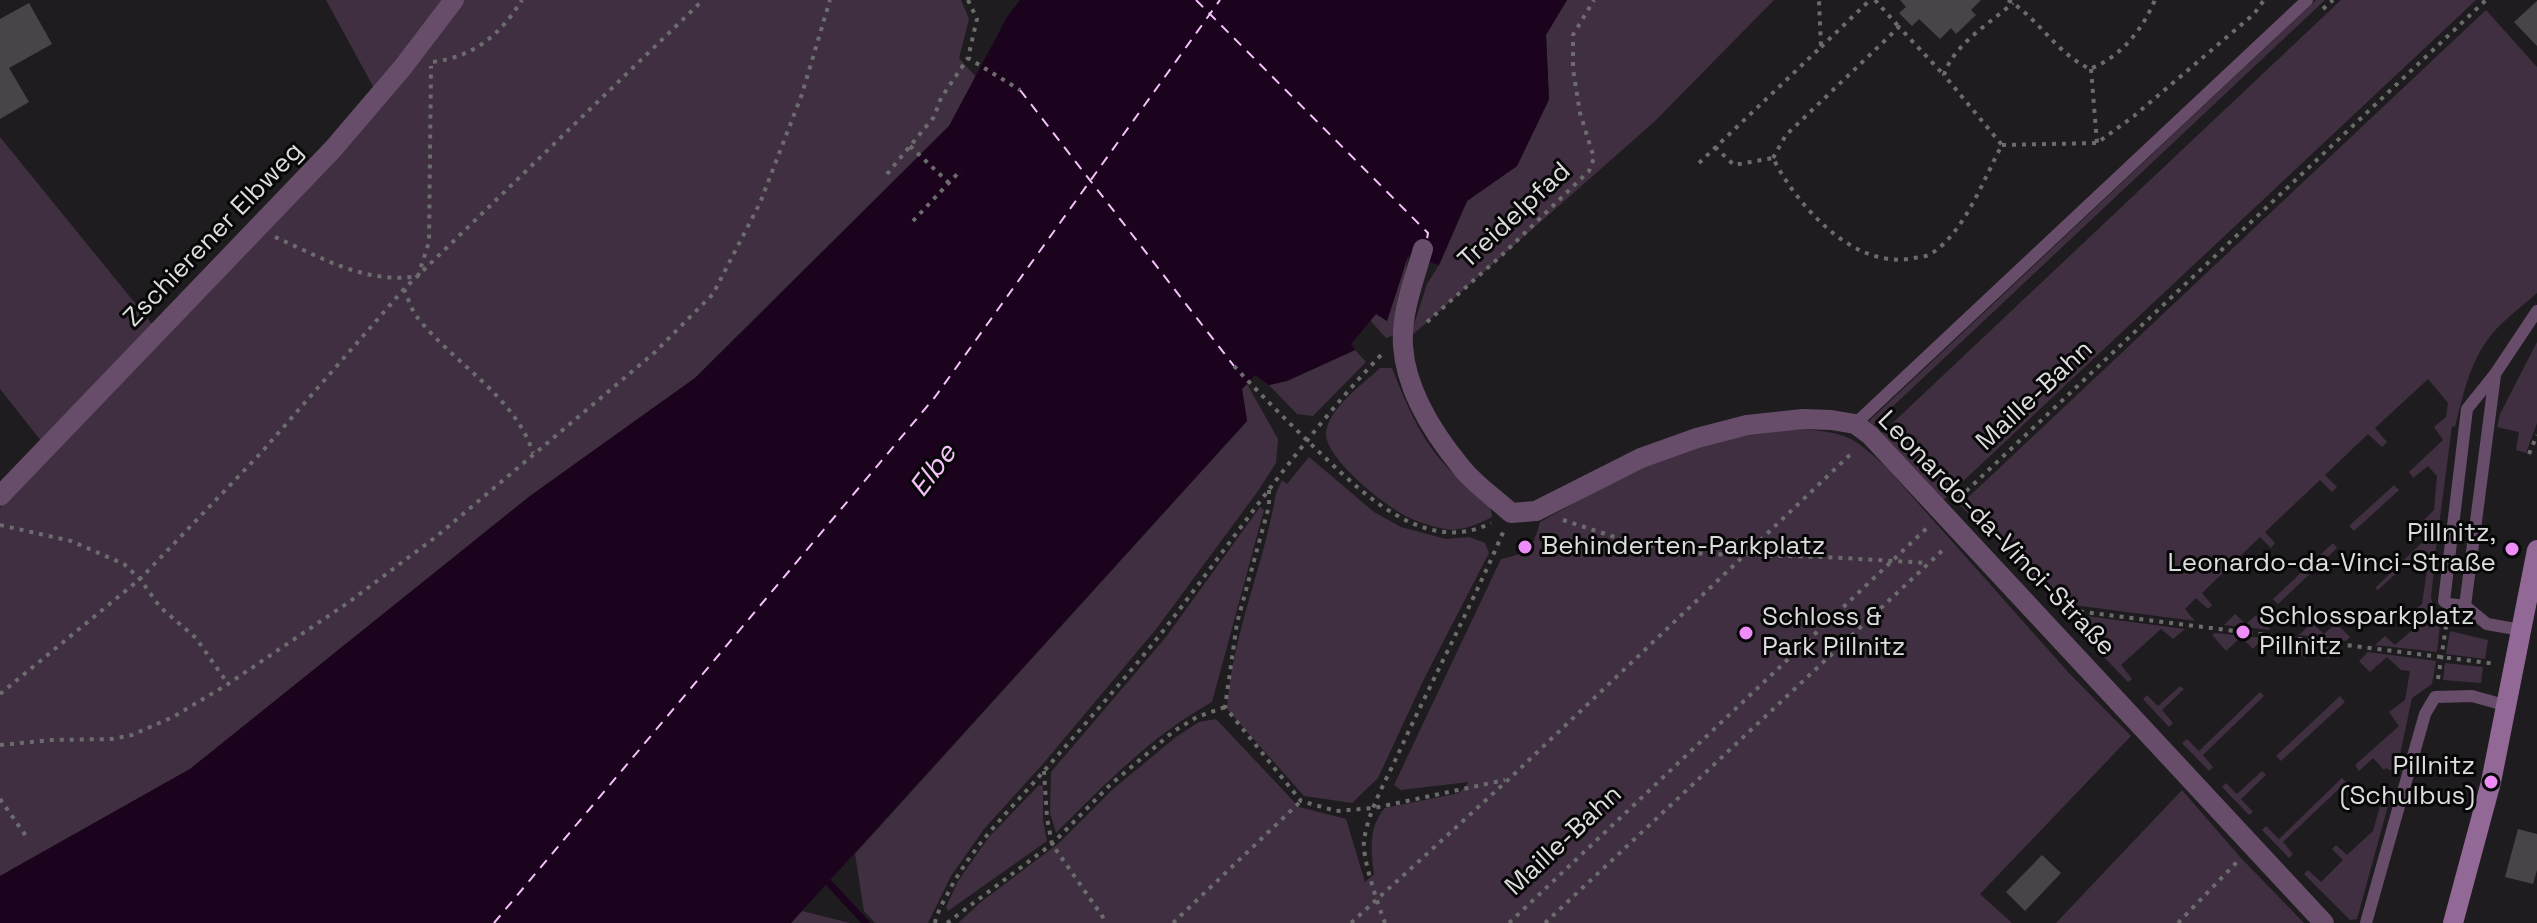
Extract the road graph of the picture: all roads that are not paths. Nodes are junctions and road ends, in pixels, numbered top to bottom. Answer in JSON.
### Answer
{"nodes":[{"id":1,"x":454,"y":0,"type":"edge"},
{"id":2,"x":2307,"y":0,"type":"edge"},
{"id":3,"x":1423,"y":249,"type":"dead end"},
{"id":4,"x":2537,"y":311,"type":"edge"},
{"id":5,"x":2495,"y":374,"type":"junction"},
{"id":6,"x":1863,"y":430,"type":"junction"},
{"id":7,"x":0,"y":496,"type":"edge"},
{"id":8,"x":2537,"y":550,"type":"edge"},
{"id":9,"x":2465,"y":606,"type":"junction"},
{"id":10,"x":2521,"y":630,"type":"junction"},
{"id":11,"x":2508,"y":706,"type":"junction"},
{"id":12,"x":2324,"y":923,"type":"edge"},
{"id":13,"x":2366,"y":923,"type":"edge"},
{"id":14,"x":2453,"y":923,"type":"edge"}],
"edges":[{"from":1,"to":7,"type":"street","name":"Zschierener Elbweg"},
{"from":2,"to":6,"type":"lane"},
{"from":3,"to":6,"type":"street","name":"Leonardo-da-Vinci-Straße"},
{"from":4,"to":5,"type":"lane"},
{"from":5,"to":9,"type":"lane"},
{"from":5,"to":9,"type":"lane"},
{"from":6,"to":12,"type":"street","name":"Leonardo-da-Vinci-Straße"},
{"from":8,"to":10,"type":"main road"},
{"from":9,"to":10,"type":"lane"},
{"from":10,"to":11,"type":"main road"},
{"from":11,"to":13,"type":"lane"},
{"from":11,"to":14,"type":"main road"}]}
